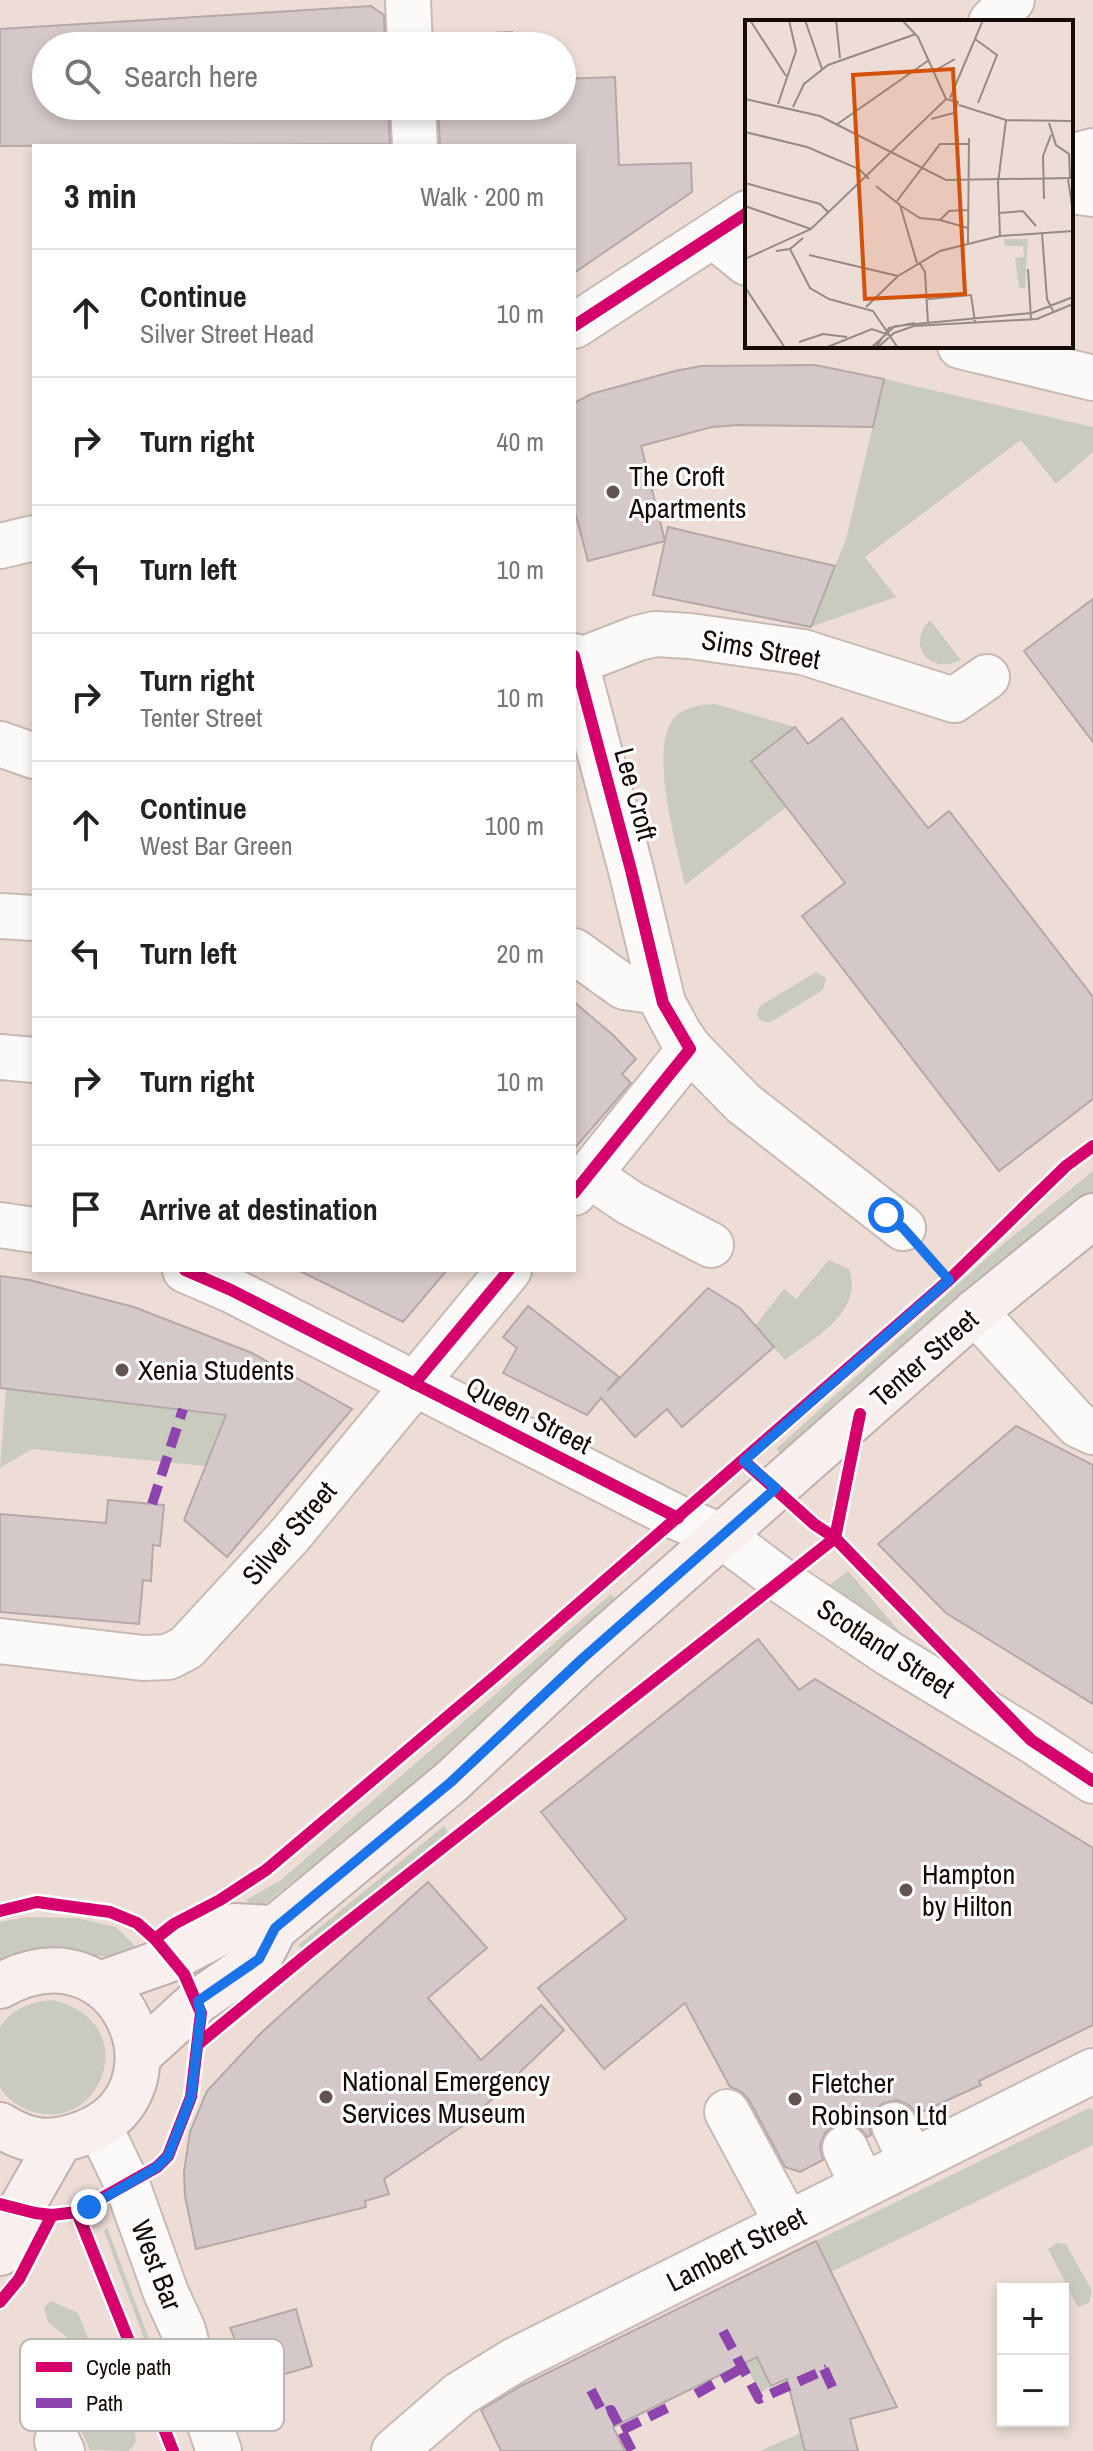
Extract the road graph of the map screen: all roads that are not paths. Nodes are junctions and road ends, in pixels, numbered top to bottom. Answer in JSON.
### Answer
{"nodes":[{"id":1,"x":408,"y":0,"type":"edge"},
{"id":2,"x":1012,"y":0,"type":"edge"},
{"id":3,"x":993,"y":20,"type":"edge"},
{"id":4,"x":409,"y":32,"type":"edge"},
{"id":5,"x":414,"y":120,"type":"edge"},
{"id":6,"x":415,"y":144,"type":"edge"},
{"id":7,"x":1093,"y":151,"type":"edge"},
{"id":8,"x":1073,"y":156,"type":"edge"},
{"id":9,"x":1073,"y":191,"type":"edge"},
{"id":10,"x":1093,"y":194,"type":"edge"},
{"id":11,"x":736,"y":238,"type":"edge"},
{"id":12,"x":576,"y":325,"type":"edge"},
{"id":13,"x":968,"y":348,"type":"edge"},
{"id":14,"x":1093,"y":378,"type":"edge"},
{"id":15,"x":32,"y":538,"type":"edge"},
{"id":16,"x":0,"y":546,"type":"edge"},
{"id":17,"x":576,"y":659,"type":"edge"},
{"id":18,"x":576,"y":663,"type":"edge"},
{"id":19,"x":987,"y":677,"type":"dead end"},
{"id":20,"x":0,"y":744,"type":"edge"},
{"id":21,"x":32,"y":755,"type":"edge"},
{"id":22,"x":0,"y":916,"type":"edge"},
{"id":23,"x":32,"y":918,"type":"edge"},
{"id":24,"x":576,"y":952,"type":"edge"},
{"id":25,"x":660,"y":992,"type":"junction"},
{"id":26,"x":690,"y":1049,"type":"junction"},
{"id":27,"x":0,"y":1057,"type":"edge"},
{"id":28,"x":32,"y":1060,"type":"edge"},
{"id":29,"x":582,"y":1184,"type":"edge"},
{"id":30,"x":1093,"y":1216,"type":"edge"},
{"id":31,"x":0,"y":1225,"type":"edge"},
{"id":32,"x":903,"y":1228,"type":"dead end"},
{"id":33,"x":32,"y":1230,"type":"edge"},
{"id":34,"x":711,"y":1245,"type":"dead end"},
{"id":35,"x":190,"y":1272,"type":"edge"},
{"id":36,"x":507,"y":1272,"type":"edge"},
{"id":37,"x":975,"y":1312,"type":"junction"},
{"id":38,"x":414,"y":1384,"type":"junction"},
{"id":39,"x":1093,"y":1432,"type":"edge"},
{"id":40,"x":722,"y":1536,"type":"junction"},
{"id":41,"x":0,"y":1641,"type":"edge"},
{"id":42,"x":1093,"y":1781,"type":"edge"},
{"id":43,"x":275,"y":1928,"type":"junction"},
{"id":44,"x":100,"y":1984,"type":"junction"},
{"id":45,"x":0,"y":1986,"type":"edge"},
{"id":46,"x":138,"y":2056,"type":"junction"},
{"id":47,"x":1093,"y":2071,"type":"edge"},
{"id":48,"x":727,"y":2112,"type":"dead end"},
{"id":49,"x":0,"y":2125,"type":"edge"},
{"id":50,"x":100,"y":2128,"type":"junction"},
{"id":51,"x":59,"y":2142,"type":"junction"},
{"id":52,"x":787,"y":2223,"type":"junction"},
{"id":53,"x":0,"y":2253,"type":"edge"},
{"id":54,"x":185,"y":2339,"type":"edge"},
{"id":55,"x":394,"y":2451,"type":"edge"}],
"edges":[{"from":1,"to":4,"type":"street"},
{"from":2,"to":3,"type":"street"},
{"from":5,"to":6,"type":"street"},
{"from":7,"to":8,"type":"street"},
{"from":9,"to":10,"type":"street"},
{"from":11,"to":12,"type":"street"},
{"from":13,"to":14,"type":"street"},
{"from":15,"to":16,"type":"street"},
{"from":17,"to":19,"type":"street","name":"Sims Street"},
{"from":18,"to":25,"type":"street","name":"Lee Croft"},
{"from":20,"to":21,"type":"street"},
{"from":22,"to":23,"type":"street"},
{"from":24,"to":25,"type":"street"},
{"from":25,"to":26,"type":"street","name":"Lee Croft"},
{"from":26,"to":29,"type":"street"},
{"from":26,"to":32,"type":"street","name":"Lee Croft"},
{"from":27,"to":28,"type":"street"},
{"from":29,"to":34,"type":"street"},
{"from":30,"to":37,"type":"main road","name":"Tenter Street"},
{"from":31,"to":33,"type":"street"},
{"from":35,"to":38,"type":"street","name":"Queen Street"},
{"from":36,"to":38,"type":"street","name":"Silver Street"},
{"from":37,"to":39,"type":"street"},
{"from":37,"to":40,"type":"main road","name":"Tenter Street"},
{"from":38,"to":40,"type":"street","name":"Queen Street"},
{"from":38,"to":41,"type":"street","name":"Silver Street"},
{"from":40,"to":42,"type":"street","name":"Scotland Street"},
{"from":40,"to":43,"type":"main road","name":"Tenter Street"},
{"from":43,"to":44,"type":"main road"},
{"from":43,"to":46,"type":"main road","name":"Tenter Street"},
{"from":44,"to":45,"type":"main road"},
{"from":44,"to":46,"type":"main road"},
{"from":46,"to":50,"type":"main road"},
{"from":47,"to":52,"type":"street","name":"Lambert Street"},
{"from":48,"to":52,"type":"street"},
{"from":49,"to":51,"type":"main road"},
{"from":50,"to":51,"type":"main road"},
{"from":50,"to":54,"type":"street","name":"West Bar"},
{"from":51,"to":53,"type":"main road"},
{"from":52,"to":55,"type":"street","name":"Lambert Street"}]}
